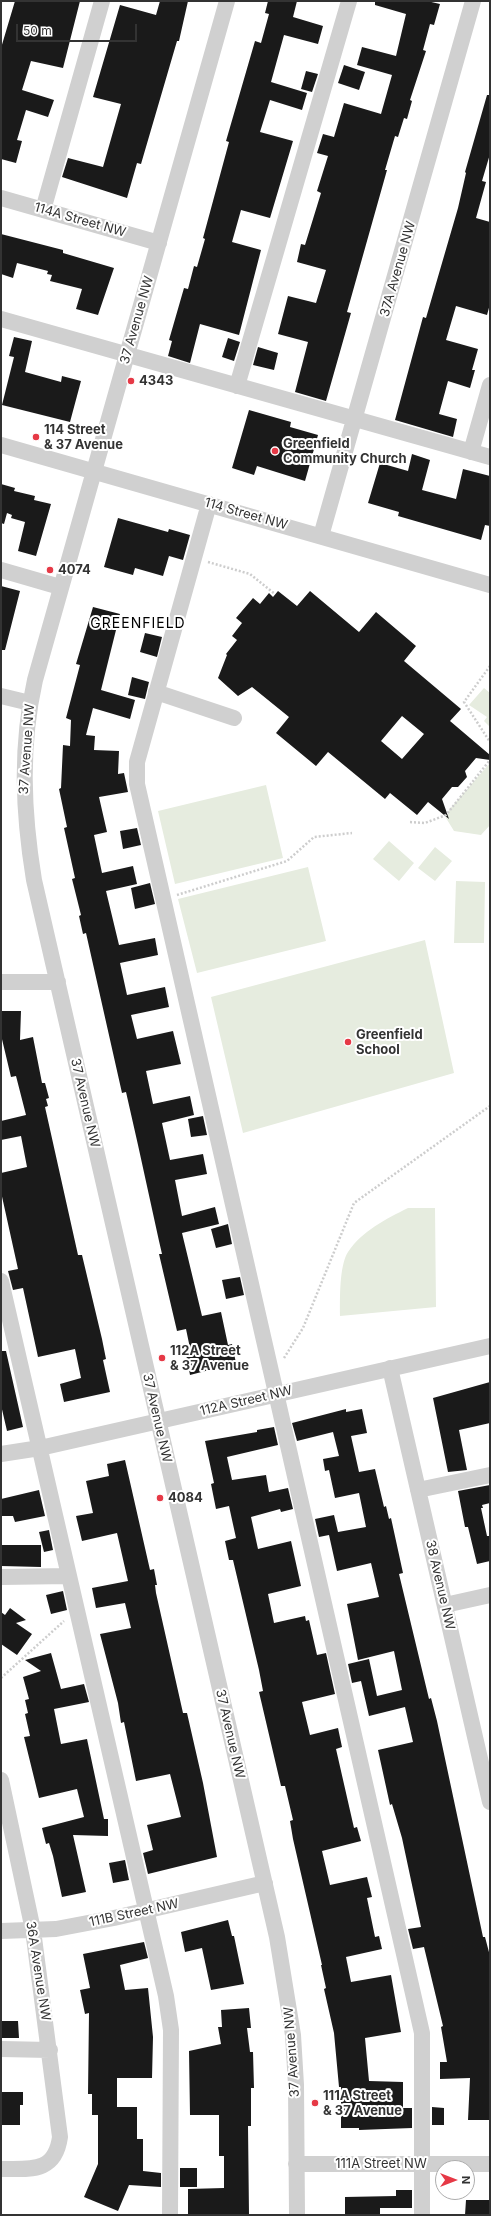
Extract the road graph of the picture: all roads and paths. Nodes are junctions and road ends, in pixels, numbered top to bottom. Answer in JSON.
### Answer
{"nodes":[{"id":1,"x":102,"y":1,"type":"edge"},
{"id":2,"x":227,"y":1,"type":"edge"},
{"id":3,"x":349,"y":1,"type":"edge"},
{"id":4,"x":473,"y":1,"type":"edge"},
{"id":5,"x":1,"y":198,"type":"edge"},
{"id":6,"x":43,"y":210,"type":"junction"},
{"id":7,"x":159,"y":243,"type":"junction"},
{"id":8,"x":1,"y":319,"type":"edge"},
{"id":9,"x":126,"y":355,"type":"junction"},
{"id":10,"x":490,"y":385,"type":"edge"},
{"id":11,"x":237,"y":386,"type":"junction"},
{"id":12,"x":355,"y":418,"type":"junction"},
{"id":13,"x":1,"y":445,"type":"edge"},
{"id":14,"x":471,"y":452,"type":"junction"},
{"id":15,"x":490,"y":457,"type":"edge"},
{"id":16,"x":93,"y":470,"type":"junction"},
{"id":17,"x":209,"y":504,"type":"junction"},
{"id":18,"x":322,"y":536,"type":"junction"},
{"id":19,"x":194,"y":558,"type":"junction"},
{"id":20,"x":1,"y":570,"type":"edge"},
{"id":21,"x":490,"y":585,"type":"edge"},
{"id":22,"x":60,"y":587,"type":"junction"},
{"id":23,"x":275,"y":594,"type":"dead end"},
{"id":24,"x":490,"y":666,"type":"edge"},
{"id":25,"x":156,"y":692,"type":"junction"},
{"id":26,"x":1,"y":696,"type":"edge"},
{"id":27,"x":30,"y":703,"type":"junction"},
{"id":28,"x":234,"y":718,"type":"dead end"},
{"id":29,"x":490,"y":742,"type":"edge"},
{"id":30,"x":490,"y":760,"type":"edge"},
{"id":31,"x":410,"y":822,"type":"dead end"},
{"id":32,"x":352,"y":833,"type":"dead end"},
{"id":33,"x":163,"y":900,"type":"junction"},
{"id":34,"x":1,"y":982,"type":"edge"},
{"id":35,"x":58,"y":982,"type":"junction"},
{"id":36,"x":490,"y":1106,"type":"edge"},
{"id":37,"x":1,"y":1281,"type":"edge"},
{"id":38,"x":490,"y":1346,"type":"edge"},
{"id":39,"x":282,"y":1361,"type":"dead end"},
{"id":40,"x":390,"y":1368,"type":"junction"},
{"id":41,"x":277,"y":1394,"type":"junction"},
{"id":42,"x":158,"y":1422,"type":"junction"},
{"id":43,"x":40,"y":1448,"type":"junction"},
{"id":44,"x":1,"y":1454,"type":"edge"},
{"id":45,"x":490,"y":1475,"type":"edge"},
{"id":46,"x":418,"y":1490,"type":"junction"},
{"id":47,"x":69,"y":1576,"type":"junction"},
{"id":48,"x":1,"y":1577,"type":"edge"},
{"id":49,"x":490,"y":1595,"type":"edge"},
{"id":50,"x":445,"y":1605,"type":"junction"},
{"id":51,"x":77,"y":1610,"type":"junction"},
{"id":52,"x":1,"y":1678,"type":"edge"},
{"id":53,"x":1,"y":1780,"type":"edge"},
{"id":54,"x":490,"y":1802,"type":"edge"},
{"id":55,"x":4,"y":1812,"type":"edge"},
{"id":56,"x":265,"y":1883,"type":"junction"},
{"id":57,"x":146,"y":1910,"type":"junction"},
{"id":58,"x":33,"y":1930,"type":"junction"},
{"id":59,"x":1,"y":1931,"type":"edge"},
{"id":60,"x":1,"y":2049,"type":"edge"},
{"id":61,"x":50,"y":2050,"type":"junction"},
{"id":62,"x":296,"y":2164,"type":"junction"},
{"id":63,"x":422,"y":2164,"type":"junction"},
{"id":64,"x":490,"y":2164,"type":"edge"},
{"id":65,"x":1,"y":2168,"type":"edge"},
{"id":66,"x":170,"y":2215,"type":"edge"},
{"id":67,"x":296,"y":2215,"type":"edge"},
{"id":68,"x":422,"y":2215,"type":"edge"}],
"edges":[{"from":1,"to":6,"type":"street"},
{"from":2,"to":7,"type":"street","name":"37 Avenue NW"},
{"from":3,"to":11,"type":"street"},
{"from":4,"to":12,"type":"street","name":"37A Avenue NW"},
{"from":5,"to":6,"type":"street","name":"114A Street NW"},
{"from":6,"to":7,"type":"street","name":"114A Street NW"},
{"from":7,"to":9,"type":"street","name":"37 Avenue NW"},
{"from":8,"to":9,"type":"street"},
{"from":9,"to":11,"type":"street"},
{"from":9,"to":16,"type":"street","name":"37 Avenue NW"},
{"from":10,"to":14,"type":"street"},
{"from":11,"to":12,"type":"street"},
{"from":12,"to":14,"type":"street"},
{"from":12,"to":18,"type":"street","name":"37A Avenue NW"},
{"from":13,"to":16,"type":"street","name":"114 Street NW"},
{"from":14,"to":15,"type":"street"},
{"from":16,"to":17,"type":"street","name":"114 Street NW"},
{"from":16,"to":22,"type":"street","name":"37 Avenue NW"},
{"from":17,"to":18,"type":"street","name":"114 Street NW"},
{"from":17,"to":19,"type":"street"},
{"from":18,"to":21,"type":"street","name":"114 Street NW"},
{"from":19,"to":23,"type":"path"},
{"from":19,"to":25,"type":"street"},
{"from":20,"to":22,"type":"street"},
{"from":22,"to":27,"type":"street","name":"37 Avenue NW"},
{"from":24,"to":29,"type":"path"},
{"from":25,"to":28,"type":"street"},
{"from":25,"to":33,"type":"street"},
{"from":26,"to":27,"type":"street"},
{"from":27,"to":35,"type":"street","name":"37 Avenue NW"},
{"from":30,"to":31,"type":"path"},
{"from":32,"to":33,"type":"path"},
{"from":33,"to":41,"type":"street"},
{"from":34,"to":35,"type":"street"},
{"from":35,"to":42,"type":"street","name":"37 Avenue NW"},
{"from":36,"to":39,"type":"path"},
{"from":37,"to":43,"type":"street"},
{"from":38,"to":40,"type":"street","name":"112A Street NW"},
{"from":40,"to":41,"type":"street","name":"112A Street NW"},
{"from":40,"to":46,"type":"street","name":"38 Avenue NW"},
{"from":41,"to":42,"type":"street","name":"112A Street NW"},
{"from":41,"to":63,"type":"street"},
{"from":42,"to":43,"type":"street","name":"112A Street NW"},
{"from":42,"to":56,"type":"street","name":"37 Avenue NW"},
{"from":43,"to":44,"type":"street","name":"112A Street NW"},
{"from":43,"to":47,"type":"street"},
{"from":45,"to":46,"type":"street"},
{"from":46,"to":50,"type":"street","name":"38 Avenue NW"},
{"from":47,"to":48,"type":"street"},
{"from":47,"to":51,"type":"street"},
{"from":49,"to":50,"type":"street"},
{"from":50,"to":54,"type":"street","name":"38 Avenue NW"},
{"from":51,"to":52,"type":"path"},
{"from":51,"to":57,"type":"street"},
{"from":53,"to":55,"type":"street","name":"36A Avenue NW"},
{"from":55,"to":58,"type":"street","name":"36A Avenue NW"},
{"from":56,"to":57,"type":"street","name":"111B Street NW"},
{"from":56,"to":62,"type":"street","name":"37 Avenue NW"},
{"from":57,"to":58,"type":"street","name":"111B Street NW"},
{"from":57,"to":66,"type":"street"},
{"from":58,"to":59,"type":"street","name":"111B Street NW"},
{"from":58,"to":61,"type":"street","name":"36A Avenue NW"},
{"from":60,"to":61,"type":"street"},
{"from":61,"to":65,"type":"street","name":"36A Avenue NW"},
{"from":62,"to":63,"type":"street","name":"111A Street NW"},
{"from":62,"to":67,"type":"street","name":"37 Avenue NW"},
{"from":63,"to":64,"type":"street","name":"111A Street NW"},
{"from":63,"to":68,"type":"street"}]}
